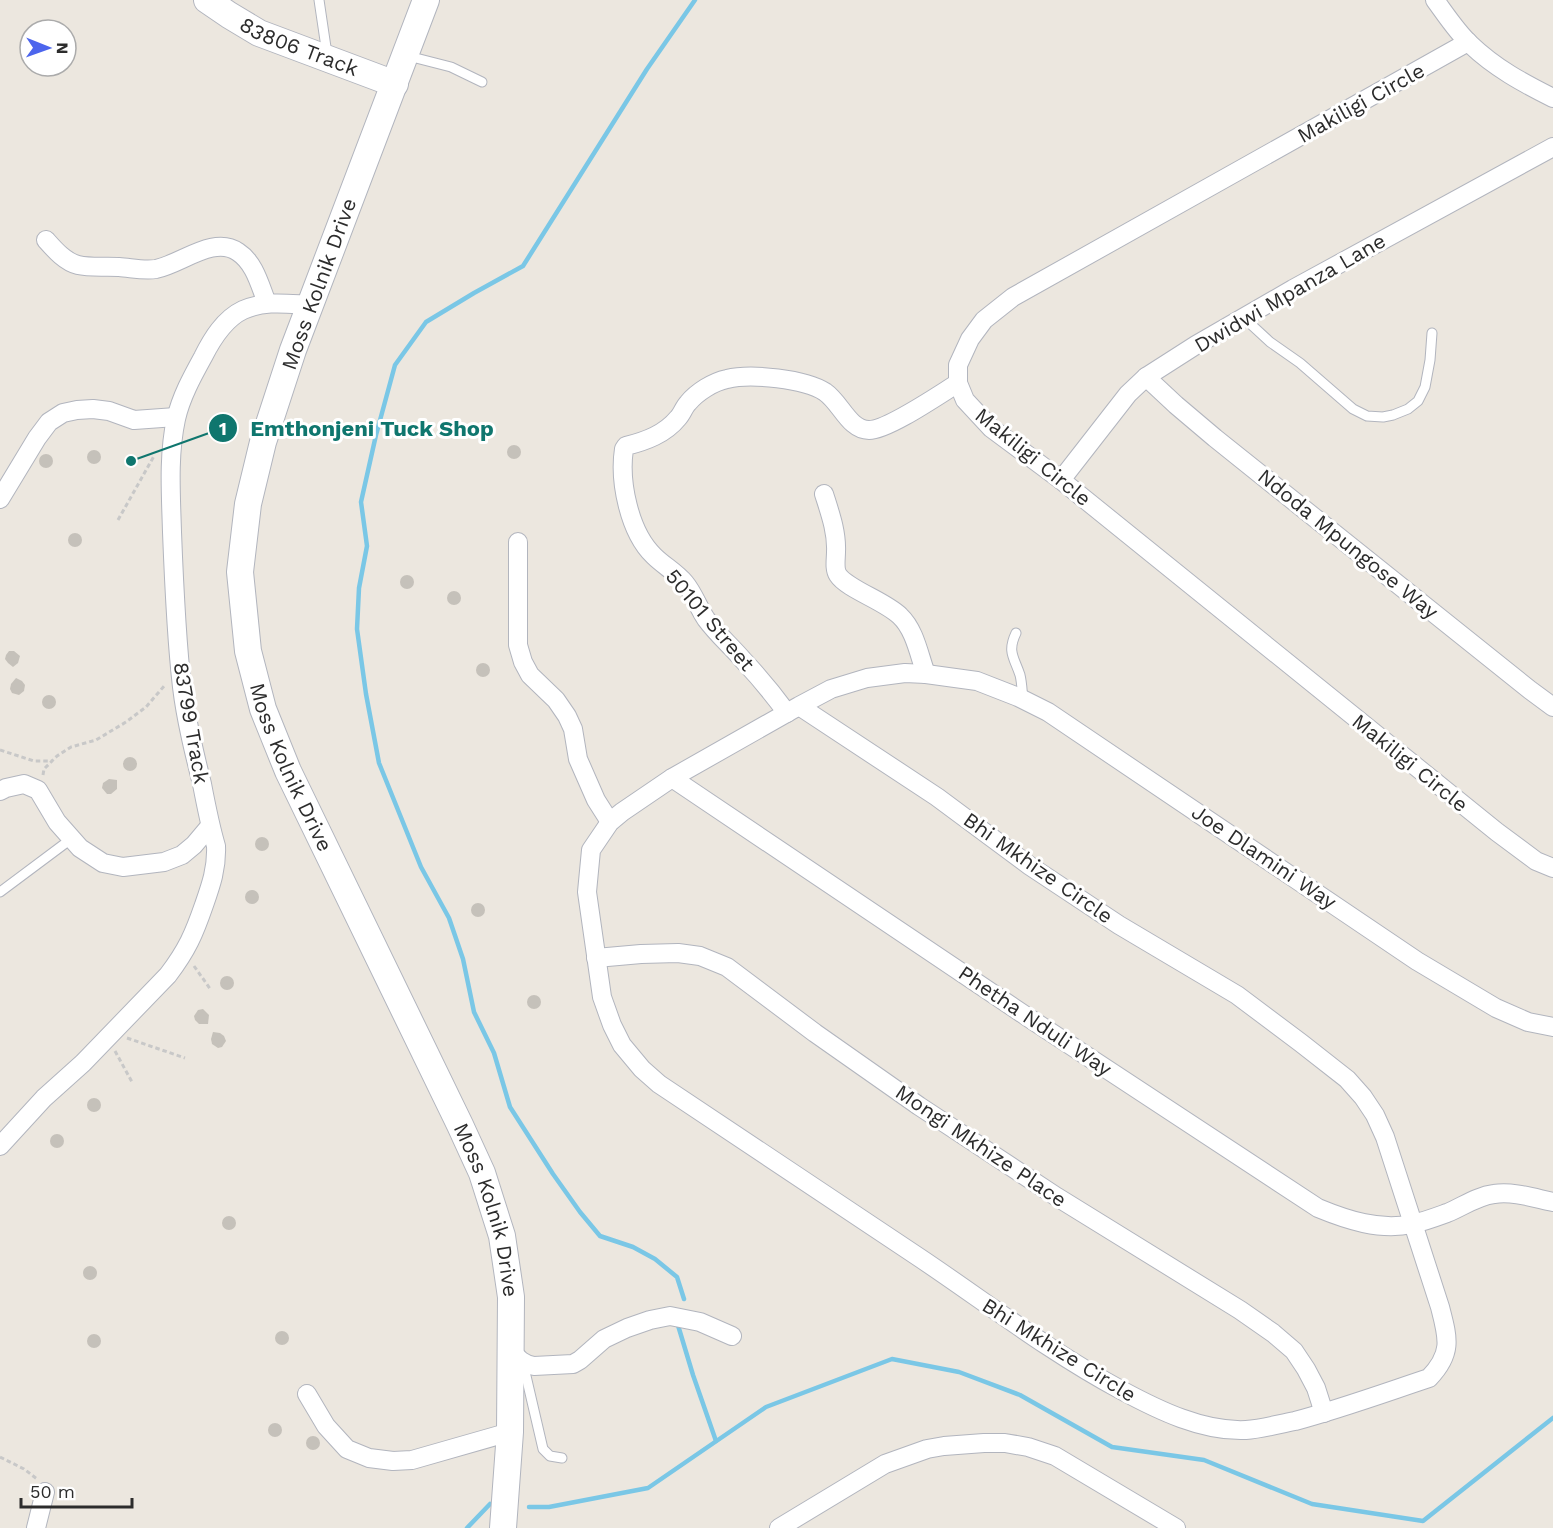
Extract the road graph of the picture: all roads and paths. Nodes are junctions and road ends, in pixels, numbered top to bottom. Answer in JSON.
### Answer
{"nodes":[{"id":1,"x":207,"y":0,"type":"edge"},
{"id":2,"x":319,"y":0,"type":"edge"},
{"id":3,"x":426,"y":0,"type":"edge"},
{"id":4,"x":1435,"y":0,"type":"edge"},
{"id":5,"x":1468,"y":42,"type":"junction"},
{"id":6,"x":405,"y":56,"type":"junction"},
{"id":7,"x":328,"y":59,"type":"junction"},
{"id":8,"x":482,"y":82,"type":"dead end"},
{"id":9,"x":395,"y":84,"type":"junction"},
{"id":10,"x":1553,"y":98,"type":"edge"},
{"id":11,"x":1553,"y":147,"type":"edge"},
{"id":12,"x":45,"y":240,"type":"dead end"},
{"id":13,"x":267,"y":303,"type":"junction"},
{"id":14,"x":310,"y":305,"type":"junction"},
{"id":15,"x":1244,"y":318,"type":"junction"},
{"id":16,"x":1432,"y":333,"type":"dead end"},
{"id":17,"x":1146,"y":377,"type":"junction"},
{"id":18,"x":958,"y":383,"type":"junction"},
{"id":19,"x":176,"y":417,"type":"junction"},
{"id":20,"x":156,"y":452,"type":"dead end"},
{"id":21,"x":1060,"y":480,"type":"junction"},
{"id":22,"x":824,"y":494,"type":"dead end"},
{"id":23,"x":0,"y":499,"type":"edge"},
{"id":24,"x":118,"y":520,"type":"dead end"},
{"id":25,"x":518,"y":542,"type":"dead end"},
{"id":26,"x":1016,"y":633,"type":"dead end"},
{"id":27,"x":180,"y":669,"type":"junction"},
{"id":28,"x":926,"y":674,"type":"junction"},
{"id":29,"x":977,"y":681,"type":"joint"},
{"id":30,"x":1023,"y":700,"type":"junction"},
{"id":31,"x":1553,"y":707,"type":"edge"},
{"id":32,"x":793,"y":710,"type":"junction"},
{"id":33,"x":0,"y":750,"type":"edge"},
{"id":34,"x":52,"y":761,"type":"junction"},
{"id":35,"x":672,"y":778,"type":"junction"},
{"id":36,"x":38,"y":790,"type":"junction"},
{"id":37,"x":0,"y":791,"type":"edge"},
{"id":38,"x":610,"y":822,"type":"junction"},
{"id":39,"x":210,"y":826,"type":"junction"},
{"id":40,"x":70,"y":839,"type":"junction"},
{"id":41,"x":1553,"y":868,"type":"edge"},
{"id":42,"x":0,"y":892,"type":"edge"},
{"id":43,"x":184,"y":953,"type":"junction"},
{"id":44,"x":596,"y":958,"type":"junction"},
{"id":45,"x":211,"y":990,"type":"dead end"},
{"id":46,"x":1553,"y":1027,"type":"edge"},
{"id":47,"x":111,"y":1036,"type":"junction"},
{"id":48,"x":185,"y":1058,"type":"dead end"},
{"id":49,"x":132,"y":1082,"type":"dead end"},
{"id":50,"x":0,"y":1146,"type":"edge"},
{"id":51,"x":1553,"y":1202,"type":"edge"},
{"id":52,"x":1413,"y":1224,"type":"junction"},
{"id":53,"x":732,"y":1336,"type":"dead end"},
{"id":54,"x":517,"y":1356,"type":"junction"},
{"id":55,"x":307,"y":1394,"type":"dead end"},
{"id":56,"x":1324,"y":1413,"type":"junction"},
{"id":57,"x":510,"y":1432,"type":"junction"},
{"id":58,"x":0,"y":1458,"type":"edge"},
{"id":59,"x":562,"y":1458,"type":"dead end"},
{"id":60,"x":45,"y":1492,"type":"joint"},
{"id":61,"x":36,"y":1528,"type":"edge"},
{"id":62,"x":503,"y":1528,"type":"edge"},
{"id":63,"x":778,"y":1528,"type":"edge"},
{"id":64,"x":1176,"y":1528,"type":"edge"}],
"edges":[{"from":1,"to":7,"type":"main road","name":"83806 Track"},
{"from":2,"to":7,"type":"lane"},
{"from":3,"to":6,"type":"main road","name":"Moss Kolnik Drive"},
{"from":4,"to":5,"type":"street"},
{"from":5,"to":10,"type":"street"},
{"from":5,"to":18,"type":"street","name":"Makiligi Circle"},
{"from":6,"to":8,"type":"lane"},
{"from":6,"to":9,"type":"main road","name":"Moss Kolnik Drive"},
{"from":7,"to":9,"type":"main road","name":"83806 Track"},
{"from":9,"to":14,"type":"main road","name":"Moss Kolnik Drive"},
{"from":11,"to":15,"type":"street","name":"Dwidwi Mpanza Lane"},
{"from":12,"to":13,"type":"street"},
{"from":13,"to":14,"type":"street","name":"83799 Track"},
{"from":13,"to":19,"type":"street","name":"83799 Track"},
{"from":14,"to":54,"type":"main road","name":"Moss Kolnik Drive"},
{"from":15,"to":16,"type":"lane"},
{"from":15,"to":17,"type":"street","name":"Dwidwi Mpanza Lane"},
{"from":17,"to":21,"type":"street","name":"Dwidwi Mpanza Lane"},
{"from":17,"to":31,"type":"street","name":"Ndoda Mpungose Way"},
{"from":18,"to":21,"type":"street","name":"Makiligi Circle"},
{"from":18,"to":32,"type":"street","name":"50101 Street"},
{"from":19,"to":23,"type":"street"},
{"from":19,"to":27,"type":"street","name":"83799 Track"},
{"from":20,"to":24,"type":"path"},
{"from":21,"to":41,"type":"street","name":"Makiligi Circle"},
{"from":22,"to":28,"type":"street"},
{"from":25,"to":38,"type":"street"},
{"from":26,"to":30,"type":"lane"},
{"from":27,"to":34,"type":"path"},
{"from":27,"to":39,"type":"street","name":"83799 Track"},
{"from":28,"to":29,"type":"street","name":"Bhi Mkhize Circle"},
{"from":28,"to":32,"type":"street","name":"Bhi Mkhize Circle"},
{"from":29,"to":30,"type":"street","name":"Joe Dlamini Way"},
{"from":30,"to":46,"type":"street","name":"Joe Dlamini Way"},
{"from":32,"to":35,"type":"street","name":"Bhi Mkhize Circle"},
{"from":32,"to":52,"type":"street","name":"Bhi Mkhize Circle"},
{"from":33,"to":34,"type":"path"},
{"from":34,"to":36,"type":"path"},
{"from":35,"to":38,"type":"street","name":"Bhi Mkhize Circle"},
{"from":35,"to":52,"type":"street","name":"Phetha Nduli Way"},
{"from":36,"to":37,"type":"street"},
{"from":36,"to":40,"type":"street"},
{"from":38,"to":44,"type":"street","name":"Bhi Mkhize Circle"},
{"from":39,"to":40,"type":"street"},
{"from":39,"to":43,"type":"street","name":"83799 Track"},
{"from":40,"to":42,"type":"lane"},
{"from":43,"to":45,"type":"path"},
{"from":43,"to":47,"type":"street","name":"83799 Track"},
{"from":44,"to":56,"type":"street","name":"Mongi Mkhize Place"},
{"from":44,"to":56,"type":"street","name":"Bhi Mkhize Circle"},
{"from":47,"to":48,"type":"path"},
{"from":47,"to":49,"type":"path"},
{"from":47,"to":50,"type":"street","name":"83799 Track"},
{"from":51,"to":52,"type":"street","name":"Phetha Nduli Way"},
{"from":52,"to":56,"type":"street","name":"Bhi Mkhize Circle"},
{"from":53,"to":54,"type":"street"},
{"from":54,"to":57,"type":"main road","name":"Moss Kolnik Drive"},
{"from":54,"to":59,"type":"lane"},
{"from":55,"to":57,"type":"street"},
{"from":57,"to":62,"type":"main road","name":"Moss Kolnik Drive"},
{"from":58,"to":60,"type":"path"},
{"from":60,"to":61,"type":"street"},
{"from":63,"to":64,"type":"street"}]}
